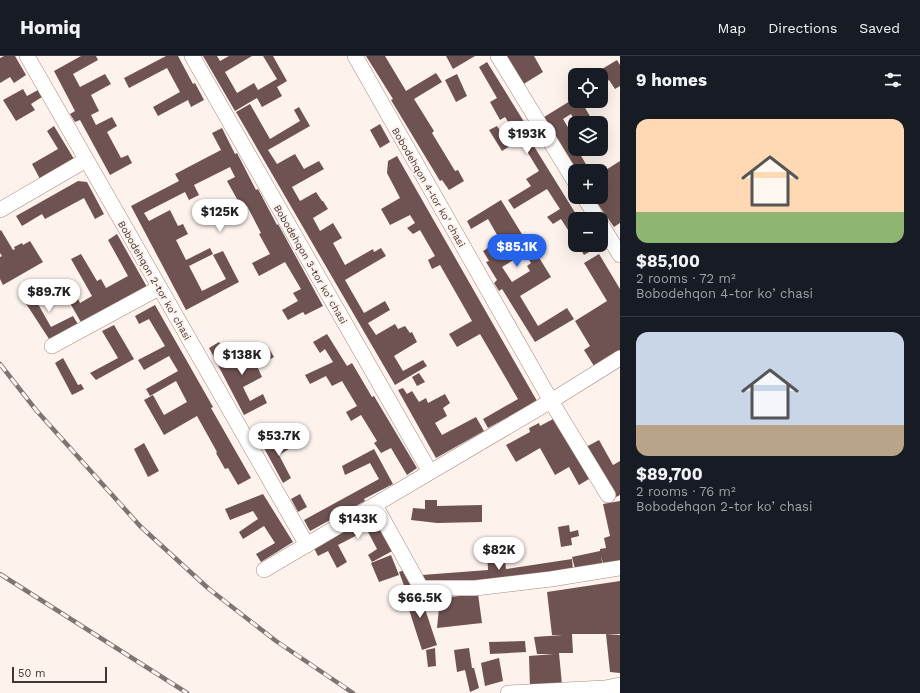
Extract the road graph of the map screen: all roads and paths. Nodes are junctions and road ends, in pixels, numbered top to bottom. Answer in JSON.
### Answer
{"nodes":[{"id":1,"x":27,"y":56,"type":"edge"},
{"id":2,"x":192,"y":56,"type":"edge"},
{"id":3,"x":355,"y":56,"type":"edge"},
{"id":4,"x":498,"y":56,"type":"edge"},
{"id":5,"x":86,"y":160,"type":"junction"},
{"id":6,"x":568,"y":171,"type":"edge"},
{"id":7,"x":0,"y":210,"type":"edge"},
{"id":8,"x":608,"y":235,"type":"edge"},
{"id":9,"x":620,"y":255,"type":"edge"},
{"id":10,"x":159,"y":288,"type":"junction"},
{"id":11,"x":52,"y":346,"type":"dead end"},
{"id":12,"x":620,"y":358,"type":"edge"},
{"id":13,"x":551,"y":401,"type":"junction"},
{"id":14,"x":430,"y":472,"type":"junction"},
{"id":15,"x":608,"y":495,"type":"dead end"},
{"id":16,"x":375,"y":505,"type":"junction"},
{"id":17,"x":306,"y":545,"type":"junction"},
{"id":18,"x":620,"y":568,"type":"edge"},
{"id":19,"x":264,"y":570,"type":"dead end"},
{"id":20,"x":620,"y":685,"type":"edge"},
{"id":21,"x":508,"y":693,"type":"edge"}],
"edges":[{"from":1,"to":5,"type":"street","name":"Bobodehqon 2-tor koʼchasi"},
{"from":2,"to":14,"type":"street","name":"Bobodehqon 3-tor koʼchasi"},
{"from":3,"to":13,"type":"street","name":"Bobodehqon 4-tor koʼchasi"},
{"from":4,"to":6,"type":"street"},
{"from":5,"to":7,"type":"street"},
{"from":5,"to":10,"type":"street","name":"Bobodehqon 2-tor koʼchasi"},
{"from":8,"to":9,"type":"street"},
{"from":10,"to":11,"type":"street"},
{"from":10,"to":17,"type":"street","name":"Bobodehqon 2-tor koʼchasi"},
{"from":12,"to":13,"type":"street"},
{"from":13,"to":14,"type":"street"},
{"from":13,"to":15,"type":"street","name":"Bobodehqon 4-tor koʼchasi"},
{"from":14,"to":16,"type":"street"},
{"from":16,"to":17,"type":"street"},
{"from":16,"to":18,"type":"street"},
{"from":17,"to":19,"type":"street"},
{"from":20,"to":21,"type":"street"}]}
